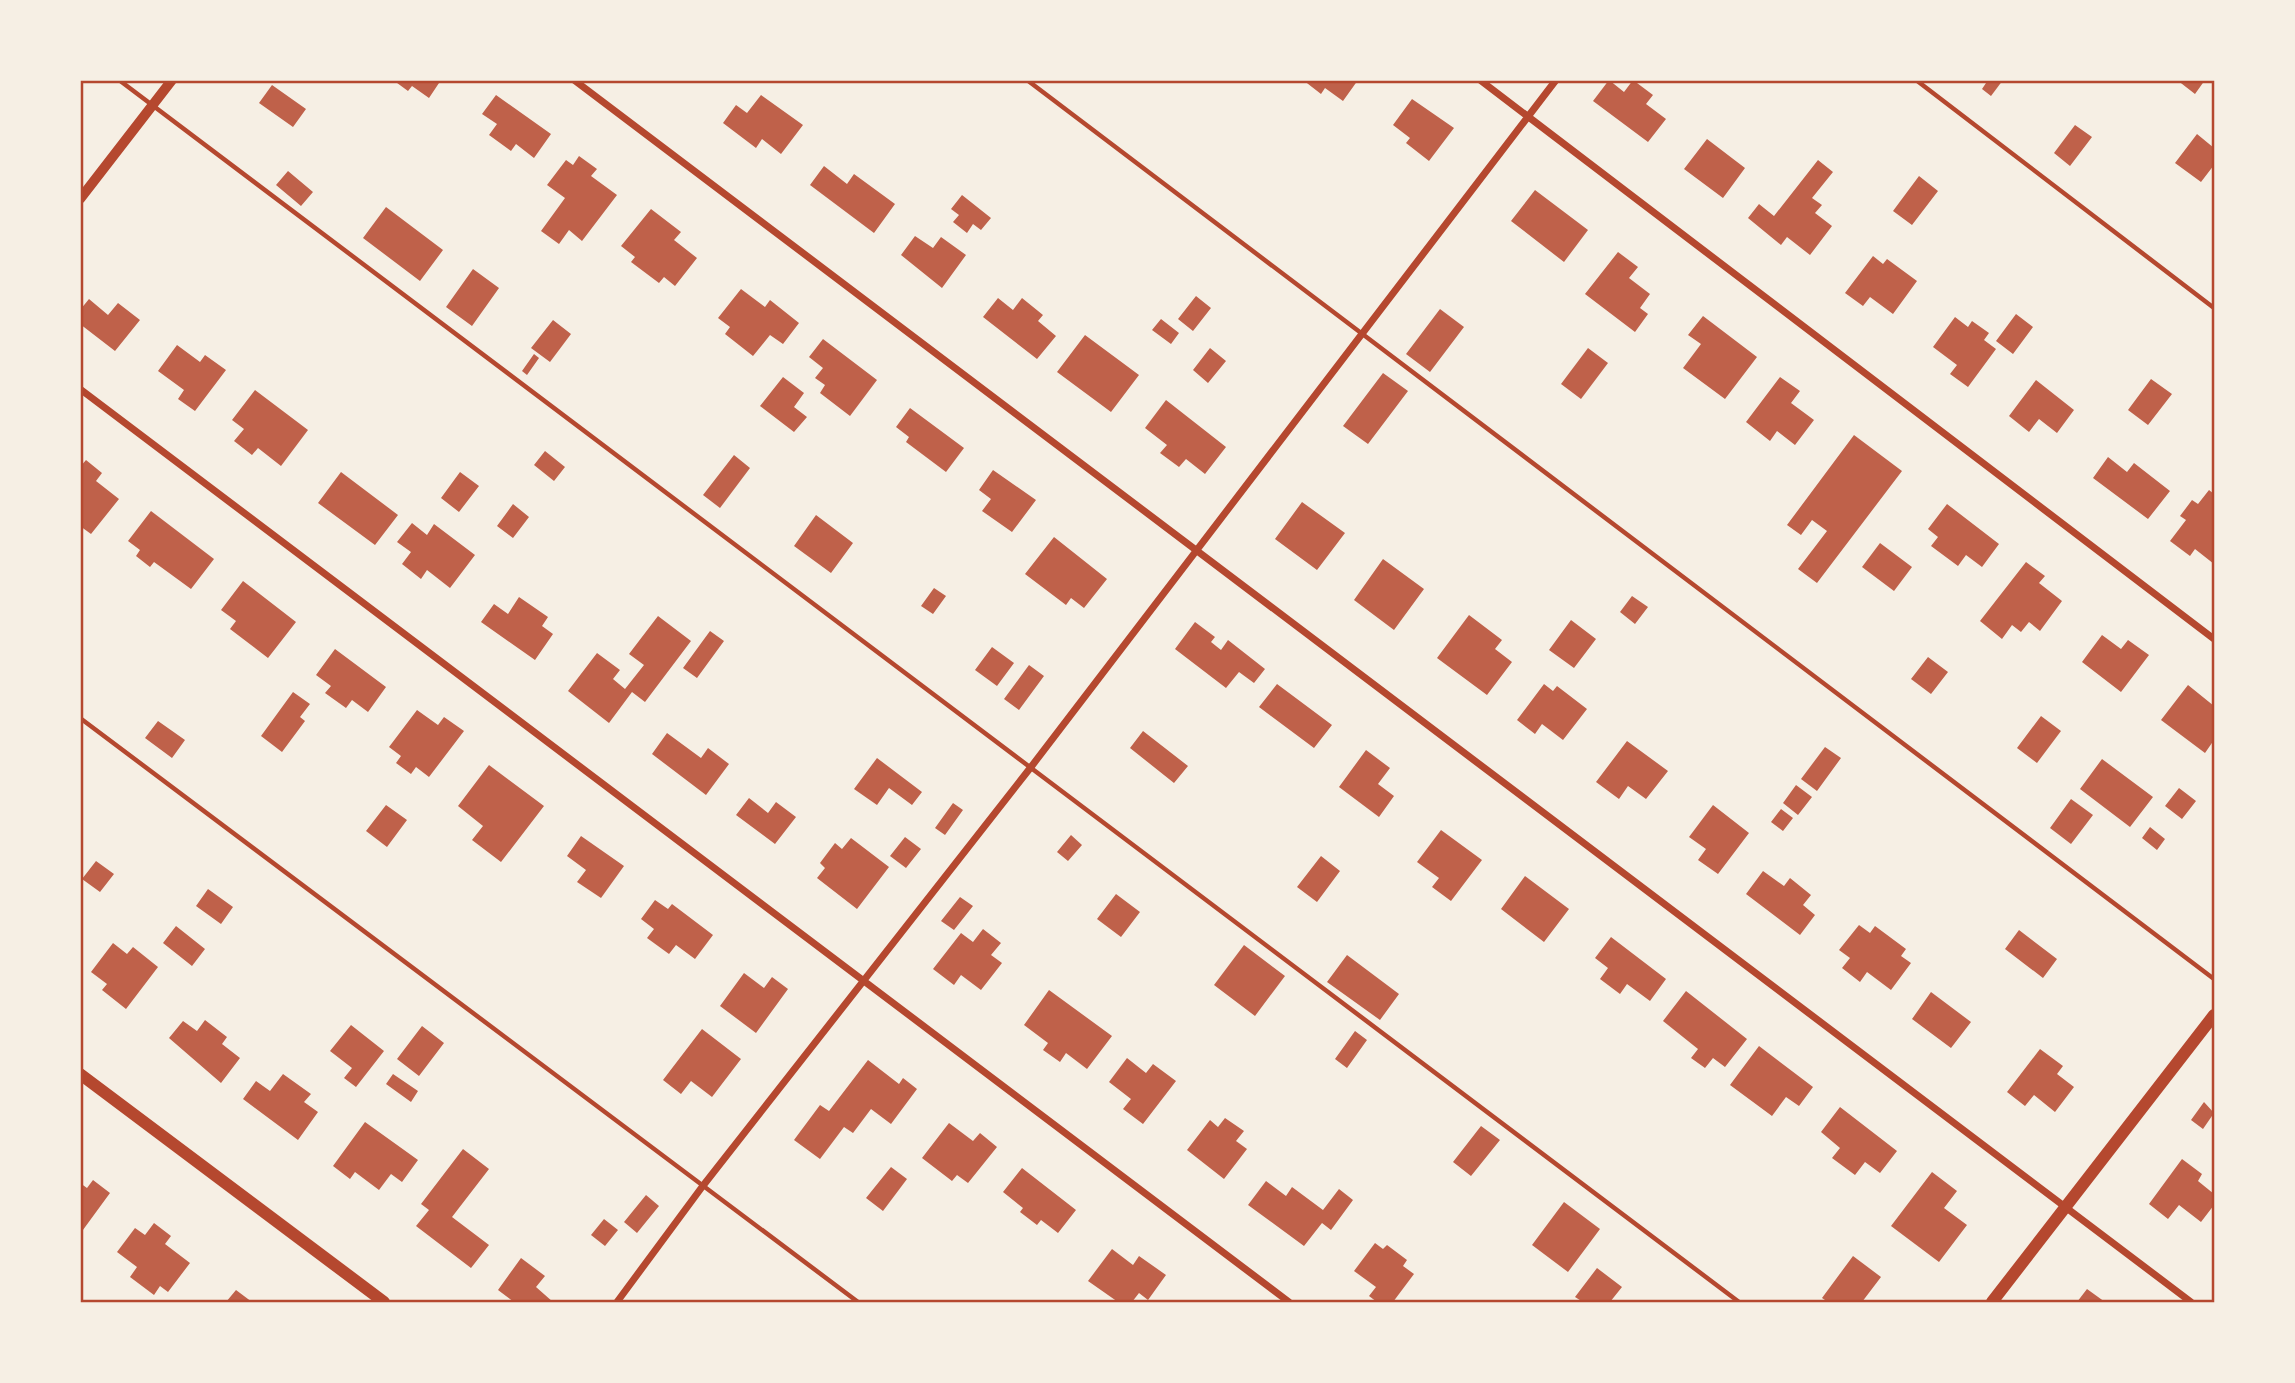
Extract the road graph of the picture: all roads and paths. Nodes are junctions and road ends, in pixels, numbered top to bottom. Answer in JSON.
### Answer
{"nodes":[{"id":1,"x":119,"y":80,"type":"edge"},
{"id":2,"x":172,"y":80,"type":"edge"},
{"id":3,"x":574,"y":80,"type":"edge"},
{"id":4,"x":1027,"y":80,"type":"edge"},
{"id":5,"x":1479,"y":80,"type":"edge"},
{"id":6,"x":1556,"y":80,"type":"edge"},
{"id":7,"x":1916,"y":80,"type":"edge"},
{"id":8,"x":152,"y":106,"type":"junction"},
{"id":9,"x":1528,"y":117,"type":"junction"},
{"id":10,"x":80,"y":199,"type":"edge"},
{"id":11,"x":2214,"y":308,"type":"edge"},
{"id":12,"x":1360,"y":334,"type":"junction"},
{"id":13,"x":80,"y":389,"type":"edge"},
{"id":14,"x":1197,"y":549,"type":"junction"},
{"id":15,"x":2214,"y":639,"type":"edge"},
{"id":16,"x":80,"y":718,"type":"edge"},
{"id":17,"x":1031,"y":767,"type":"junction"},
{"id":18,"x":2214,"y":979,"type":"edge"},
{"id":19,"x":863,"y":980,"type":"junction"},
{"id":20,"x":2214,"y":1015,"type":"edge"},
{"id":21,"x":80,"y":1074,"type":"edge"},
{"id":22,"x":702,"y":1186,"type":"junction"},
{"id":23,"x":2064,"y":1209,"type":"junction"},
{"id":24,"x":384,"y":1303,"type":"edge"},
{"id":25,"x":617,"y":1303,"type":"edge"},
{"id":26,"x":858,"y":1303,"type":"edge"},
{"id":27,"x":1289,"y":1303,"type":"edge"},
{"id":28,"x":1739,"y":1303,"type":"edge"},
{"id":29,"x":1992,"y":1303,"type":"edge"},
{"id":30,"x":2191,"y":1303,"type":"edge"}],
"edges":[{"from":1,"to":8,"type":"lane"},
{"from":2,"to":8,"type":"street"},
{"from":3,"to":14,"type":"street"},
{"from":4,"to":12,"type":"lane"},
{"from":5,"to":9,"type":"street"},
{"from":6,"to":9,"type":"street"},
{"from":7,"to":11,"type":"lane"},
{"from":8,"to":10,"type":"street"},
{"from":8,"to":17,"type":"lane"},
{"from":9,"to":12,"type":"street"},
{"from":9,"to":15,"type":"street"},
{"from":12,"to":14,"type":"street"},
{"from":12,"to":18,"type":"lane"},
{"from":13,"to":19,"type":"street"},
{"from":14,"to":17,"type":"street"},
{"from":14,"to":23,"type":"street"},
{"from":16,"to":22,"type":"lane"},
{"from":17,"to":19,"type":"street"},
{"from":17,"to":28,"type":"lane"},
{"from":19,"to":22,"type":"street"},
{"from":19,"to":27,"type":"street"},
{"from":20,"to":23,"type":"main road"},
{"from":21,"to":24,"type":"main road"},
{"from":22,"to":25,"type":"street"},
{"from":22,"to":26,"type":"lane"},
{"from":23,"to":29,"type":"main road"},
{"from":23,"to":30,"type":"street"}]}
